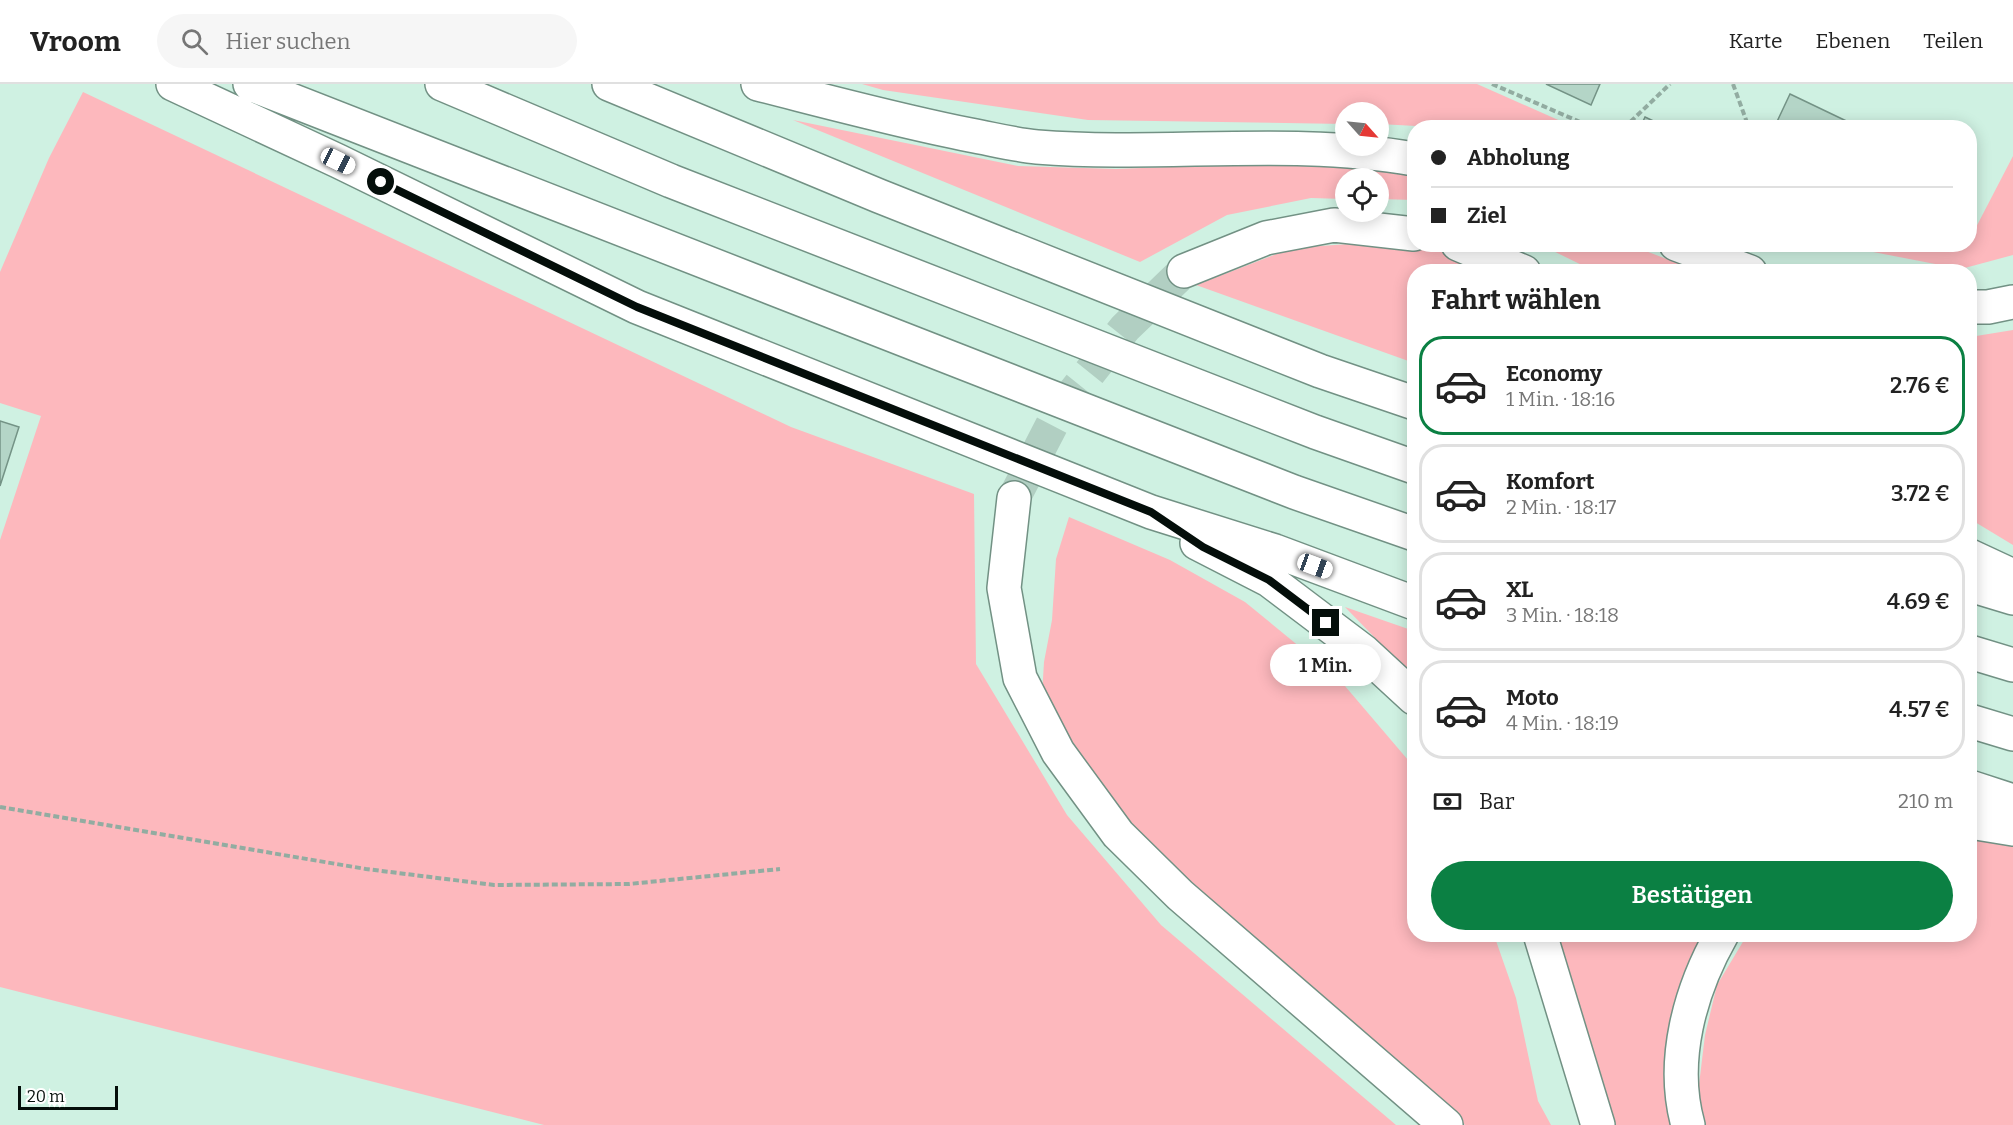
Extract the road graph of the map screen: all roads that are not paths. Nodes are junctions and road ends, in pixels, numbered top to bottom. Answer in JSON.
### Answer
{"nodes":[{"id":1,"x":173,"y":84,"type":"edge"},
{"id":2,"x":250,"y":84,"type":"edge"},
{"id":3,"x":442,"y":84,"type":"edge"},
{"id":4,"x":609,"y":84,"type":"edge"},
{"id":5,"x":758,"y":84,"type":"edge"},
{"id":6,"x":1407,"y":158,"type":"edge"},
{"id":7,"x":1407,"y":233,"type":"edge"},
{"id":8,"x":1477,"y":252,"type":"edge"},
{"id":9,"x":1697,"y":252,"type":"edge"},
{"id":10,"x":1505,"y":264,"type":"edge"},
{"id":11,"x":1728,"y":264,"type":"edge"},
{"id":12,"x":1184,"y":271,"type":"tunnel mouth"},
{"id":13,"x":2013,"y":302,"type":"edge"},
{"id":14,"x":1977,"y":307,"type":"edge"},
{"id":15,"x":1407,"y":401,"type":"edge"},
{"id":16,"x":1407,"y":465,"type":"edge"},
{"id":17,"x":1014,"y":498,"type":"tunnel mouth"},
{"id":18,"x":1151,"y":512,"type":"junction"},
{"id":19,"x":1407,"y":532,"type":"edge"},
{"id":20,"x":1977,"y":559,"type":"edge"},
{"id":21,"x":2013,"y":576,"type":"edge"},
{"id":22,"x":1977,"y":587,"type":"edge"},
{"id":23,"x":2013,"y":598,"type":"edge"},
{"id":24,"x":1407,"y":600,"type":"edge"},
{"id":25,"x":1977,"y":654,"type":"edge"},
{"id":26,"x":2013,"y":665,"type":"edge"},
{"id":27,"x":1407,"y":692,"type":"edge"},
{"id":28,"x":1977,"y":723,"type":"edge"},
{"id":29,"x":2013,"y":734,"type":"edge"},
{"id":30,"x":1977,"y":789,"type":"edge"},
{"id":31,"x":2013,"y":801,"type":"edge"},
{"id":32,"x":1977,"y":823,"type":"edge"},
{"id":33,"x":2013,"y":829,"type":"edge"},
{"id":34,"x":1542,"y":942,"type":"edge"},
{"id":35,"x":1717,"y":942,"type":"edge"},
{"id":36,"x":1446,"y":1125,"type":"edge"},
{"id":37,"x":1598,"y":1125,"type":"edge"},
{"id":38,"x":1688,"y":1125,"type":"edge"}],
"edges":[{"from":1,"to":18,"type":"highway"},
{"from":2,"to":19,"type":"highway"},
{"from":3,"to":16,"type":"highway"},
{"from":4,"to":15,"type":"highway"},
{"from":5,"to":6,"type":"highway"},
{"from":7,"to":12,"type":"highway"},
{"from":8,"to":10,"type":"highway"},
{"from":9,"to":11,"type":"highway"},
{"from":13,"to":14,"type":"highway"},
{"from":17,"to":36,"type":"highway"},
{"from":18,"to":24,"type":"highway"},
{"from":18,"to":27,"type":"highway"},
{"from":20,"to":21,"type":"highway"},
{"from":22,"to":23,"type":"highway"},
{"from":25,"to":26,"type":"highway"},
{"from":28,"to":29,"type":"highway"},
{"from":30,"to":31,"type":"highway"},
{"from":32,"to":33,"type":"highway"},
{"from":34,"to":37,"type":"highway"},
{"from":35,"to":38,"type":"highway"}]}
